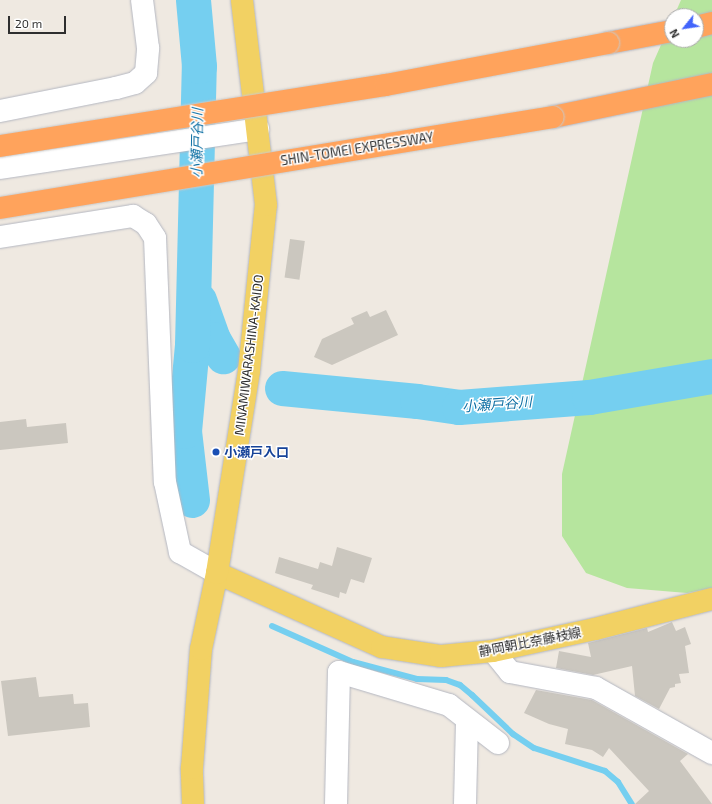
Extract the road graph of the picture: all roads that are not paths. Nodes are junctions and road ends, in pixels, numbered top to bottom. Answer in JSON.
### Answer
{"nodes":[{"id":1,"x":142,"y":0,"type":"edge"},
{"id":2,"x":242,"y":0,"type":"edge"},
{"id":3,"x":664,"y":33,"type":"edge"},
{"id":4,"x":712,"y":84,"type":"edge"},
{"id":5,"x":0,"y":111,"type":"edge"},
{"id":6,"x":258,"y":130,"type":"junction"},
{"id":7,"x":0,"y":146,"type":"edge"},
{"id":8,"x":0,"y":168,"type":"edge"},
{"id":9,"x":0,"y":208,"type":"edge"},
{"id":10,"x":0,"y":237,"type":"edge"},
{"id":11,"x":217,"y":573,"type":"junction"},
{"id":12,"x":712,"y":599,"type":"edge"},
{"id":13,"x":493,"y":651,"type":"junction"},
{"id":14,"x":467,"y":720,"type":"junction"},
{"id":15,"x":498,"y":743,"type":"dead end"},
{"id":16,"x":712,"y":752,"type":"edge"},
{"id":17,"x":193,"y":804,"type":"edge"},
{"id":18,"x":336,"y":804,"type":"edge"},
{"id":19,"x":465,"y":804,"type":"edge"}],
"edges":[{"from":1,"to":5,"type":"street"},
{"from":2,"to":6,"type":"main road","name":"MINAMIWARASHINA-KAIDO"},
{"from":3,"to":7,"type":"highway","bridge":true},
{"from":4,"to":9,"type":"highway","name":"SHIN-TOMEI EXPRESSWAY","bridge":true},
{"from":6,"to":8,"type":"street"},
{"from":6,"to":11,"type":"main road","name":"MINAMIWARASHINA-KAIDO"},
{"from":10,"to":11,"type":"street"},
{"from":11,"to":13,"type":"main road","name":"静岡朝比奈藤枝線"},
{"from":11,"to":17,"type":"main road","name":"MINAMIWARASHINA-KAIDO"},
{"from":12,"to":13,"type":"main road","name":"静岡朝比奈藤枝線"},
{"from":13,"to":16,"type":"street"},
{"from":14,"to":15,"type":"street"},
{"from":14,"to":18,"type":"street"},
{"from":14,"to":19,"type":"street"}]}
